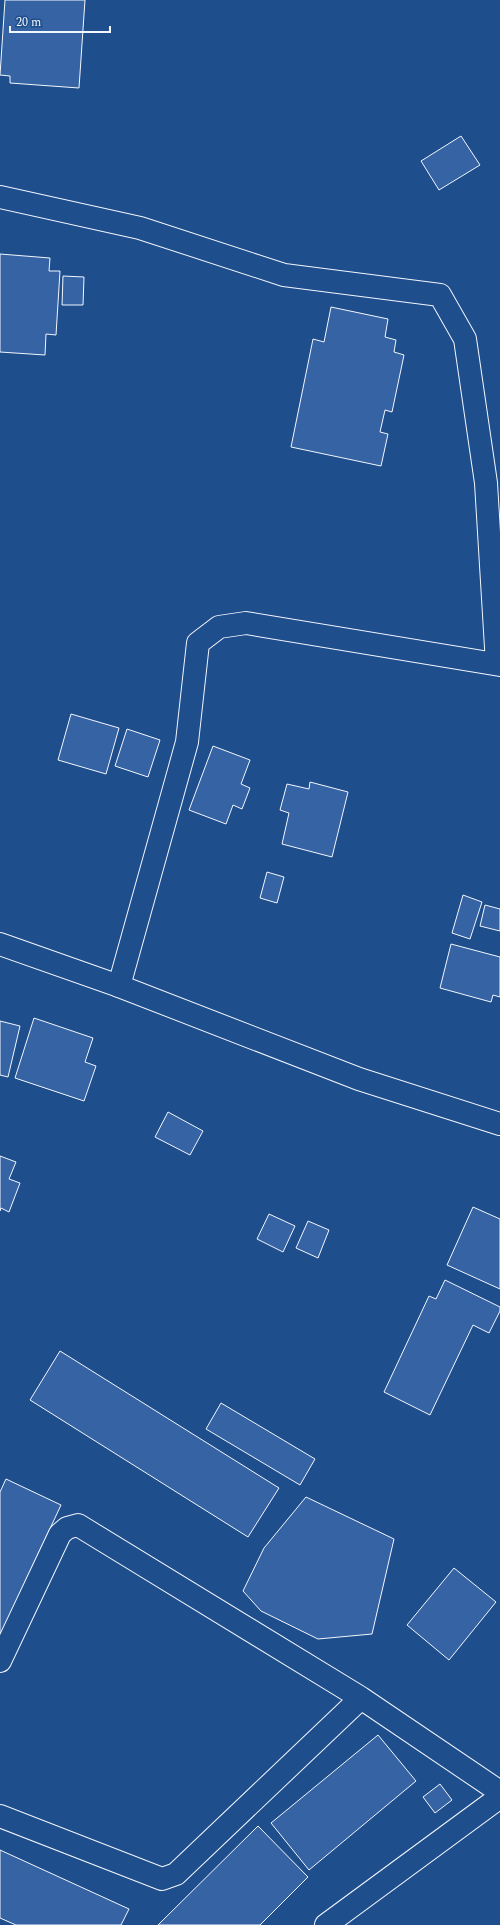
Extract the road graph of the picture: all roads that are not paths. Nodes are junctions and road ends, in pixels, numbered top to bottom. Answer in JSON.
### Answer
{"nodes":[{"id":1,"x":0,"y":197,"type":"edge"},
{"id":2,"x":499,"y":665,"type":"edge"},
{"id":3,"x":0,"y":944,"type":"edge"},
{"id":4,"x":119,"y":986,"type":"junction"},
{"id":5,"x":500,"y":1124,"type":"edge"},
{"id":6,"x":0,"y":1660,"type":"edge"},
{"id":7,"x":361,"y":1698,"type":"junction"},
{"id":8,"x":500,"y":1792,"type":"edge"},
{"id":9,"x":500,"y":1797,"type":"edge"},
{"id":10,"x":0,"y":1816,"type":"edge"},
{"id":11,"x":326,"y":1925,"type":"edge"}],
"edges":[{"from":1,"to":2,"type":"street"},
{"from":2,"to":4,"type":"street"},
{"from":3,"to":4,"type":"street"},
{"from":4,"to":5,"type":"street"},
{"from":6,"to":7,"type":"street"},
{"from":7,"to":8,"type":"street"},
{"from":7,"to":10,"type":"street"},
{"from":9,"to":11,"type":"street"}]}
